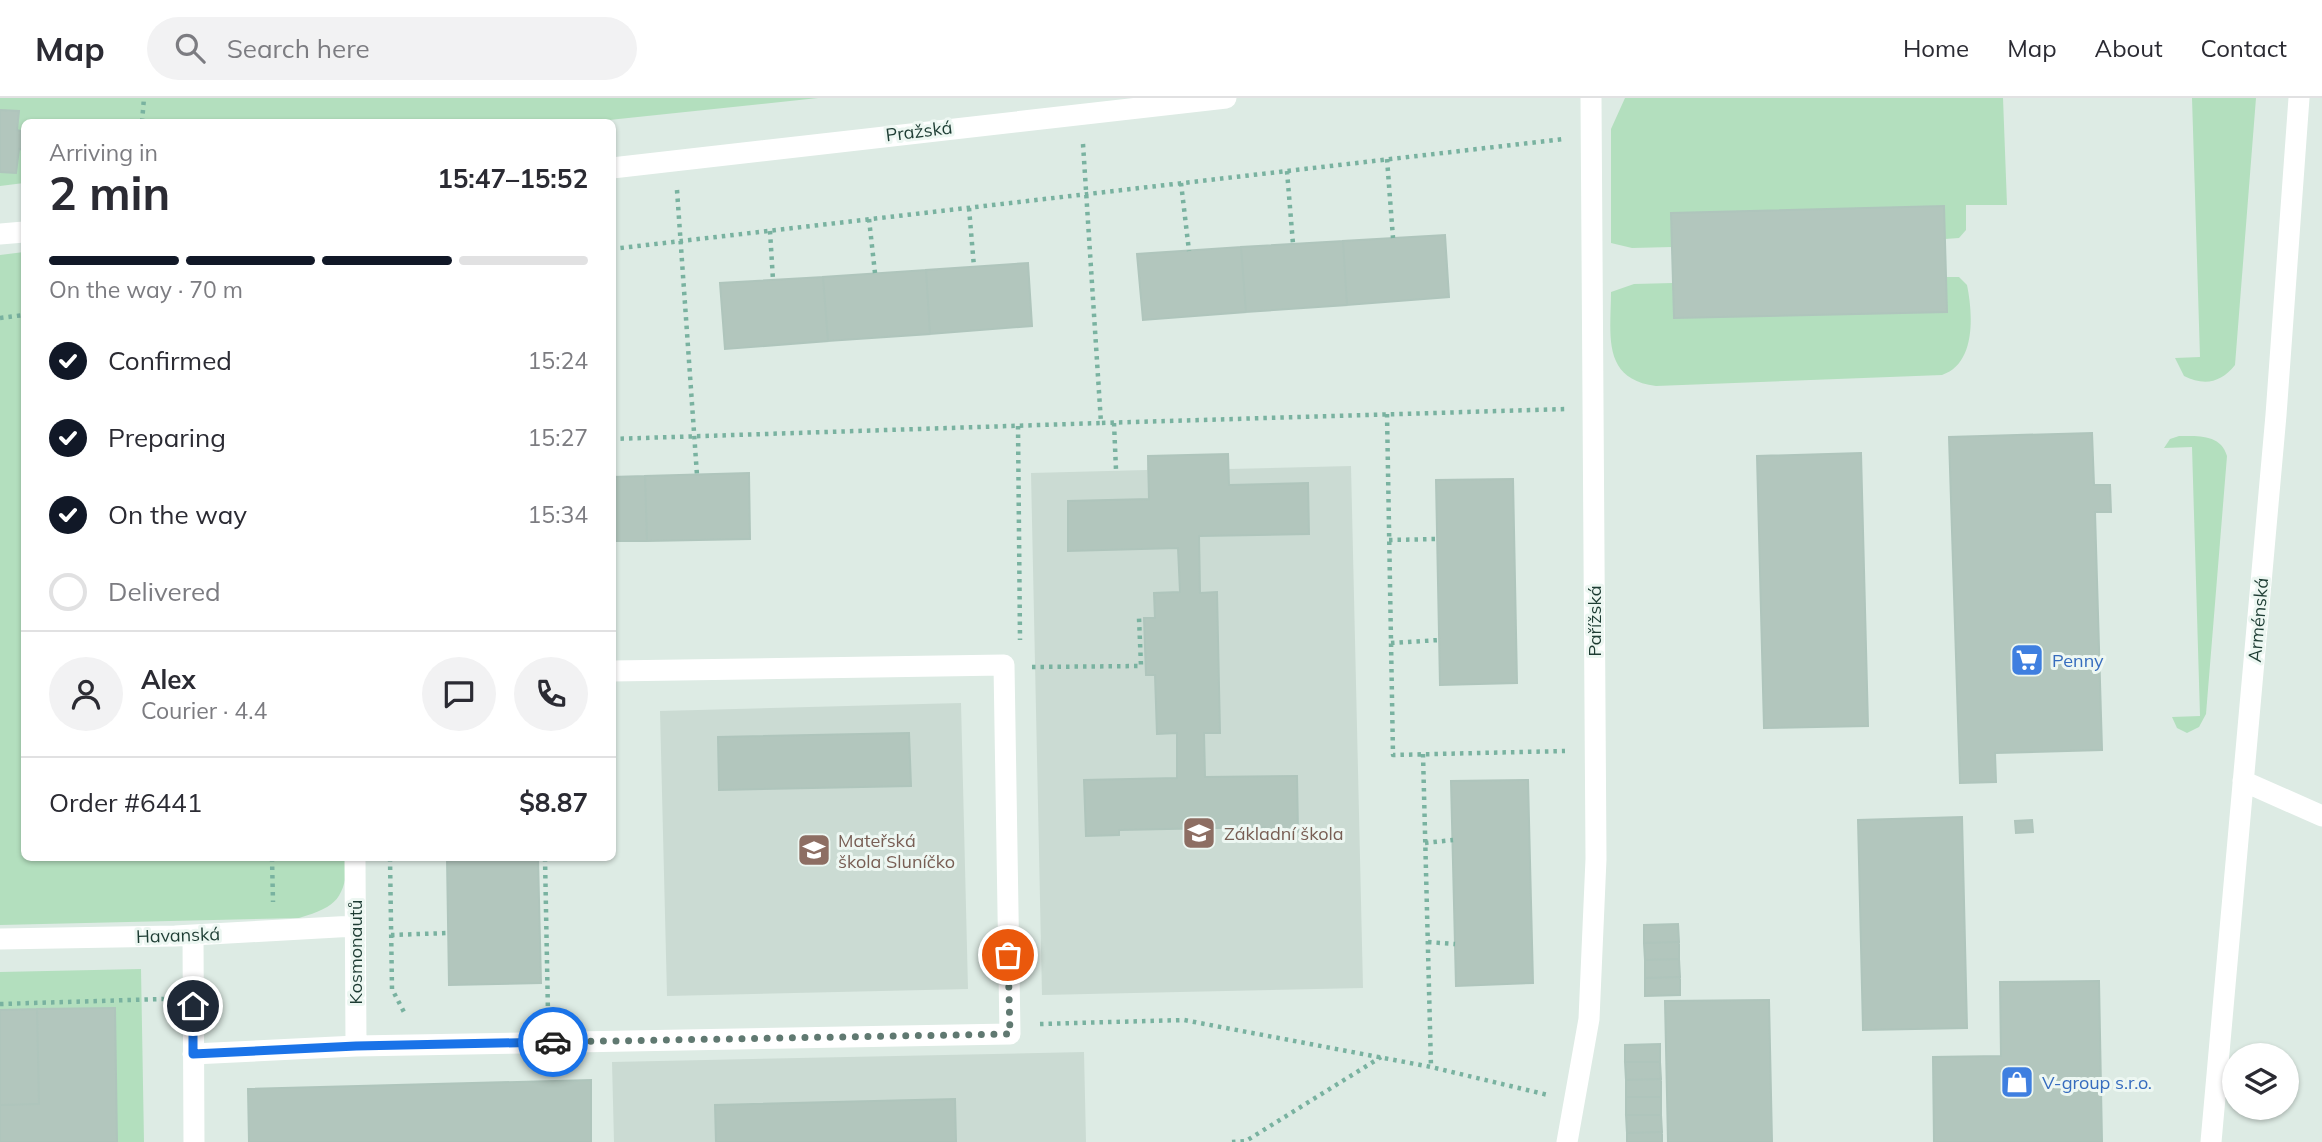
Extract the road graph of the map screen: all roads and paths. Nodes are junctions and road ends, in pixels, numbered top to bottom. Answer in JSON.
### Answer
{"nodes":[{"id":1,"x":144,"y":98,"type":"edge"},
{"id":2,"x":1226,"y":98,"type":"edge"},
{"id":3,"x":1591,"y":98,"type":"edge"},
{"id":4,"x":2299,"y":98,"type":"edge"},
{"id":5,"x":1082,"y":112,"type":"junction"},
{"id":6,"x":142,"y":119,"type":"edge"},
{"id":7,"x":1570,"y":138,"type":"dead end"},
{"id":8,"x":1387,"y":159,"type":"junction"},
{"id":9,"x":675,"y":161,"type":"junction"},
{"id":10,"x":616,"y":168,"type":"edge"},
{"id":11,"x":1287,"y":171,"type":"junction"},
{"id":12,"x":1181,"y":183,"type":"junction"},
{"id":13,"x":1086,"y":194,"type":"junction"},
{"id":14,"x":970,"y":208,"type":"junction"},
{"id":15,"x":869,"y":219,"type":"junction"},
{"id":16,"x":770,"y":231,"type":"junction"},
{"id":17,"x":21,"y":232,"type":"edge"},
{"id":18,"x":0,"y":234,"type":"edge"},
{"id":19,"x":1393,"y":238,"type":"dead end"},
{"id":20,"x":680,"y":241,"type":"junction"},
{"id":21,"x":1293,"y":244,"type":"dead end"},
{"id":22,"x":616,"y":249,"type":"edge"},
{"id":23,"x":1189,"y":251,"type":"dead end"},
{"id":24,"x":974,"y":267,"type":"dead end"},
{"id":25,"x":874,"y":273,"type":"dead end"},
{"id":26,"x":773,"y":280,"type":"dead end"},
{"id":27,"x":21,"y":315,"type":"edge"},
{"id":28,"x":0,"y":318,"type":"edge"},
{"id":29,"x":1387,"y":414,"type":"junction"},
{"id":30,"x":1570,"y":422,"type":"dead end"},
{"id":31,"x":1101,"y":423,"type":"junction"},
{"id":32,"x":1114,"y":423,"type":"junction"},
{"id":33,"x":1018,"y":426,"type":"junction"},
{"id":34,"x":694,"y":436,"type":"junction"},
{"id":35,"x":616,"y":439,"type":"edge"},
{"id":36,"x":1116,"y":471,"type":"dead end"},
{"id":37,"x":697,"y":475,"type":"dead end"},
{"id":38,"x":1437,"y":539,"type":"dead end"},
{"id":39,"x":1389,"y":540,"type":"junction"},
{"id":40,"x":1139,"y":618,"type":"dead end"},
{"id":41,"x":1439,"y":640,"type":"dead end"},
{"id":42,"x":1391,"y":643,"type":"junction"},
{"id":43,"x":1020,"y":648,"type":"dead end"},
{"id":44,"x":1021,"y":667,"type":"dead end"},
{"id":45,"x":616,"y":671,"type":"edge"},
{"id":46,"x":1570,"y":751,"type":"dead end"},
{"id":47,"x":1423,"y":754,"type":"junction"},
{"id":48,"x":2243,"y":781,"type":"junction"},
{"id":49,"x":2322,"y":816,"type":"edge"},
{"id":50,"x":1452,"y":841,"type":"dead end"},
{"id":51,"x":1425,"y":843,"type":"junction"},
{"id":52,"x":272,"y":861,"type":"edge"},
{"id":53,"x":355,"y":861,"type":"edge"},
{"id":54,"x":390,"y":861,"type":"edge"},
{"id":55,"x":545,"y":861,"type":"edge"},
{"id":56,"x":273,"y":915,"type":"dead end"},
{"id":57,"x":355,"y":926,"type":"junction"},
{"id":58,"x":449,"y":933,"type":"dead end"},
{"id":59,"x":193,"y":935,"type":"junction"},
{"id":60,"x":391,"y":935,"type":"junction"},
{"id":61,"x":0,"y":939,"type":"edge"},
{"id":62,"x":1428,"y":943,"type":"junction"},
{"id":63,"x":1455,"y":944,"type":"dead end"},
{"id":64,"x":169,"y":987,"type":"dead end"},
{"id":65,"x":0,"y":1003,"type":"edge"},
{"id":66,"x":408,"y":1021,"type":"dead end"},
{"id":67,"x":1028,"y":1025,"type":"dead end"},
{"id":68,"x":548,"y":1027,"type":"dead end"},
{"id":69,"x":356,"y":1046,"type":"junction"},
{"id":70,"x":193,"y":1054,"type":"junction"},
{"id":71,"x":1381,"y":1057,"type":"junction"},
{"id":72,"x":1431,"y":1067,"type":"junction"},
{"id":73,"x":1556,"y":1097,"type":"dead end"},
{"id":74,"x":194,"y":1142,"type":"edge"},
{"id":75,"x":1232,"y":1142,"type":"edge"},
{"id":76,"x":1567,"y":1142,"type":"edge"},
{"id":77,"x":2211,"y":1142,"type":"edge"}],
"edges":[{"from":1,"to":6,"type":"path"},
{"from":2,"to":5,"type":"street","name":"Pražská"},
{"from":3,"to":76,"type":"street","name":"Pařížská"},
{"from":4,"to":48,"type":"street","name":"Arménská"},
{"from":5,"to":9,"type":"street","name":"Pražská"},
{"from":5,"to":13,"type":"path"},
{"from":7,"to":8,"type":"path"},
{"from":8,"to":11,"type":"path"},
{"from":8,"to":19,"type":"path"},
{"from":9,"to":10,"type":"street","name":"Pražská"},
{"from":9,"to":20,"type":"path"},
{"from":11,"to":12,"type":"path"},
{"from":11,"to":21,"type":"path"},
{"from":12,"to":13,"type":"path"},
{"from":12,"to":23,"type":"path"},
{"from":13,"to":14,"type":"path"},
{"from":13,"to":31,"type":"path"},
{"from":14,"to":15,"type":"path"},
{"from":14,"to":24,"type":"path"},
{"from":15,"to":16,"type":"path"},
{"from":15,"to":25,"type":"path"},
{"from":16,"to":20,"type":"path"},
{"from":16,"to":26,"type":"path"},
{"from":17,"to":18,"type":"street"},
{"from":20,"to":22,"type":"path"},
{"from":20,"to":34,"type":"path"},
{"from":27,"to":28,"type":"path"},
{"from":29,"to":30,"type":"path"},
{"from":29,"to":32,"type":"path"},
{"from":29,"to":39,"type":"path"},
{"from":31,"to":32,"type":"path"},
{"from":31,"to":33,"type":"path"},
{"from":32,"to":36,"type":"path"},
{"from":33,"to":34,"type":"path"},
{"from":33,"to":43,"type":"path"},
{"from":34,"to":35,"type":"path"},
{"from":34,"to":37,"type":"path"},
{"from":38,"to":39,"type":"path"},
{"from":39,"to":42,"type":"path"},
{"from":40,"to":44,"type":"path"},
{"from":41,"to":42,"type":"path"},
{"from":42,"to":47,"type":"path"},
{"from":45,"to":69,"type":"street"},
{"from":46,"to":47,"type":"path"},
{"from":47,"to":51,"type":"path"},
{"from":48,"to":49,"type":"street"},
{"from":48,"to":77,"type":"street","name":"Arménská"},
{"from":50,"to":51,"type":"path"},
{"from":51,"to":62,"type":"path"},
{"from":52,"to":56,"type":"path"},
{"from":53,"to":57,"type":"street","name":"Kosmonautů"},
{"from":54,"to":60,"type":"path"},
{"from":55,"to":68,"type":"path"},
{"from":57,"to":59,"type":"street","name":"Havanská"},
{"from":57,"to":69,"type":"street","name":"Kosmonautů"},
{"from":58,"to":60,"type":"path"},
{"from":59,"to":61,"type":"street","name":"Havanská"},
{"from":59,"to":70,"type":"street"},
{"from":60,"to":66,"type":"path"},
{"from":62,"to":63,"type":"path"},
{"from":62,"to":72,"type":"path"},
{"from":64,"to":65,"type":"path"},
{"from":67,"to":71,"type":"path"},
{"from":69,"to":70,"type":"street"},
{"from":70,"to":74,"type":"street"},
{"from":71,"to":72,"type":"path"},
{"from":71,"to":75,"type":"path"},
{"from":72,"to":73,"type":"path"}]}
